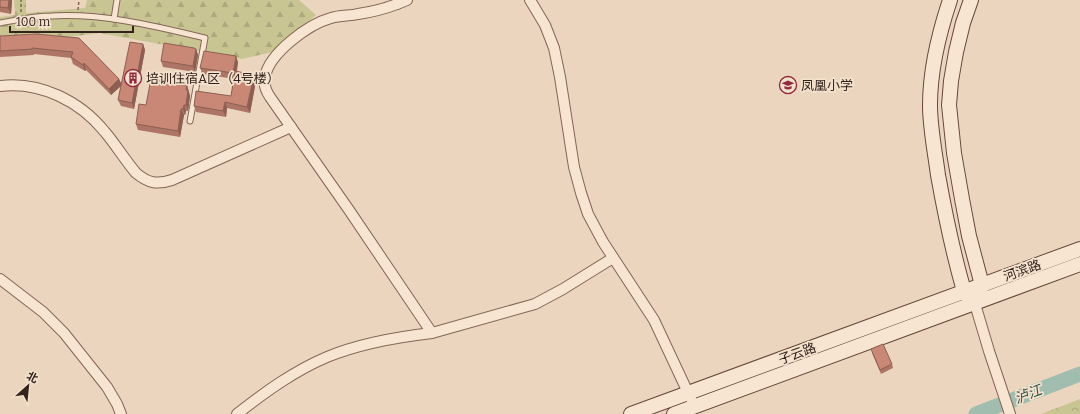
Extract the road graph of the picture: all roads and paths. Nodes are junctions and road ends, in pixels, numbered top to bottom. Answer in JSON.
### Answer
{"nodes":[{"id":1,"x":21,"y":0,"type":"edge"},
{"id":2,"x":79,"y":0,"type":"edge"},
{"id":3,"x":117,"y":0,"type":"edge"},
{"id":4,"x":407,"y":0,"type":"edge"},
{"id":5,"x":530,"y":0,"type":"edge"},
{"id":6,"x":950,"y":0,"type":"edge"},
{"id":7,"x":970,"y":0,"type":"edge"},
{"id":8,"x":398,"y":2,"type":"edge"},
{"id":9,"x":77,"y":16,"type":"junction"},
{"id":10,"x":21,"y":19,"type":"junction"},
{"id":11,"x":114,"y":19,"type":"junction"},
{"id":12,"x":0,"y":23,"type":"edge"},
{"id":13,"x":0,"y":86,"type":"edge"},
{"id":14,"x":190,"y":121,"type":"dead end"},
{"id":15,"x":291,"y":127,"type":"junction"},
{"id":16,"x":1080,"y":249,"type":"edge"},
{"id":17,"x":613,"y":258,"type":"junction"},
{"id":18,"x":1080,"y":264,"type":"edge"},
{"id":19,"x":0,"y":279,"type":"edge"},
{"id":20,"x":982,"y":285,"type":"junction"},
{"id":21,"x":964,"y":291,"type":"junction"},
{"id":22,"x":975,"y":304,"type":"junction"},
{"id":23,"x":432,"y":333,"type":"junction"},
{"id":24,"x":688,"y":393,"type":"junction"},
{"id":25,"x":694,"y":407,"type":"junction"},
{"id":26,"x":120,"y":414,"type":"edge"},
{"id":27,"x":237,"y":414,"type":"edge"},
{"id":28,"x":631,"y":414,"type":"edge"},
{"id":29,"x":674,"y":414,"type":"edge"},
{"id":30,"x":1010,"y":414,"type":"edge"}],
"edges":[{"from":1,"to":10,"type":"path"},
{"from":2,"to":9,"type":"path"},
{"from":3,"to":11,"type":"lane"},
{"from":4,"to":8,"type":"street"},
{"from":5,"to":17,"type":"street"},
{"from":6,"to":21,"type":"main road"},
{"from":7,"to":20,"type":"main road"},
{"from":8,"to":15,"type":"street"},
{"from":9,"to":10,"type":"lane"},
{"from":9,"to":11,"type":"lane"},
{"from":10,"to":12,"type":"lane"},
{"from":11,"to":14,"type":"lane"},
{"from":13,"to":15,"type":"street"},
{"from":15,"to":23,"type":"street"},
{"from":16,"to":20,"type":"main road","name":"河滨路"},
{"from":17,"to":23,"type":"street"},
{"from":17,"to":24,"type":"street"},
{"from":18,"to":22,"type":"main road","name":"河滨路"},
{"from":19,"to":26,"type":"street"},
{"from":20,"to":21,"type":"main road","name":"河滨路"},
{"from":20,"to":22,"type":"main road"},
{"from":21,"to":22,"type":"main road"},
{"from":21,"to":24,"type":"main road","name":"子云路"},
{"from":22,"to":25,"type":"main road","name":"子云路"},
{"from":22,"to":30,"type":"street"},
{"from":23,"to":27,"type":"street"},
{"from":24,"to":25,"type":"street"},
{"from":24,"to":28,"type":"main road","name":"子云路"},
{"from":25,"to":29,"type":"main road","name":"子云路"}]}
